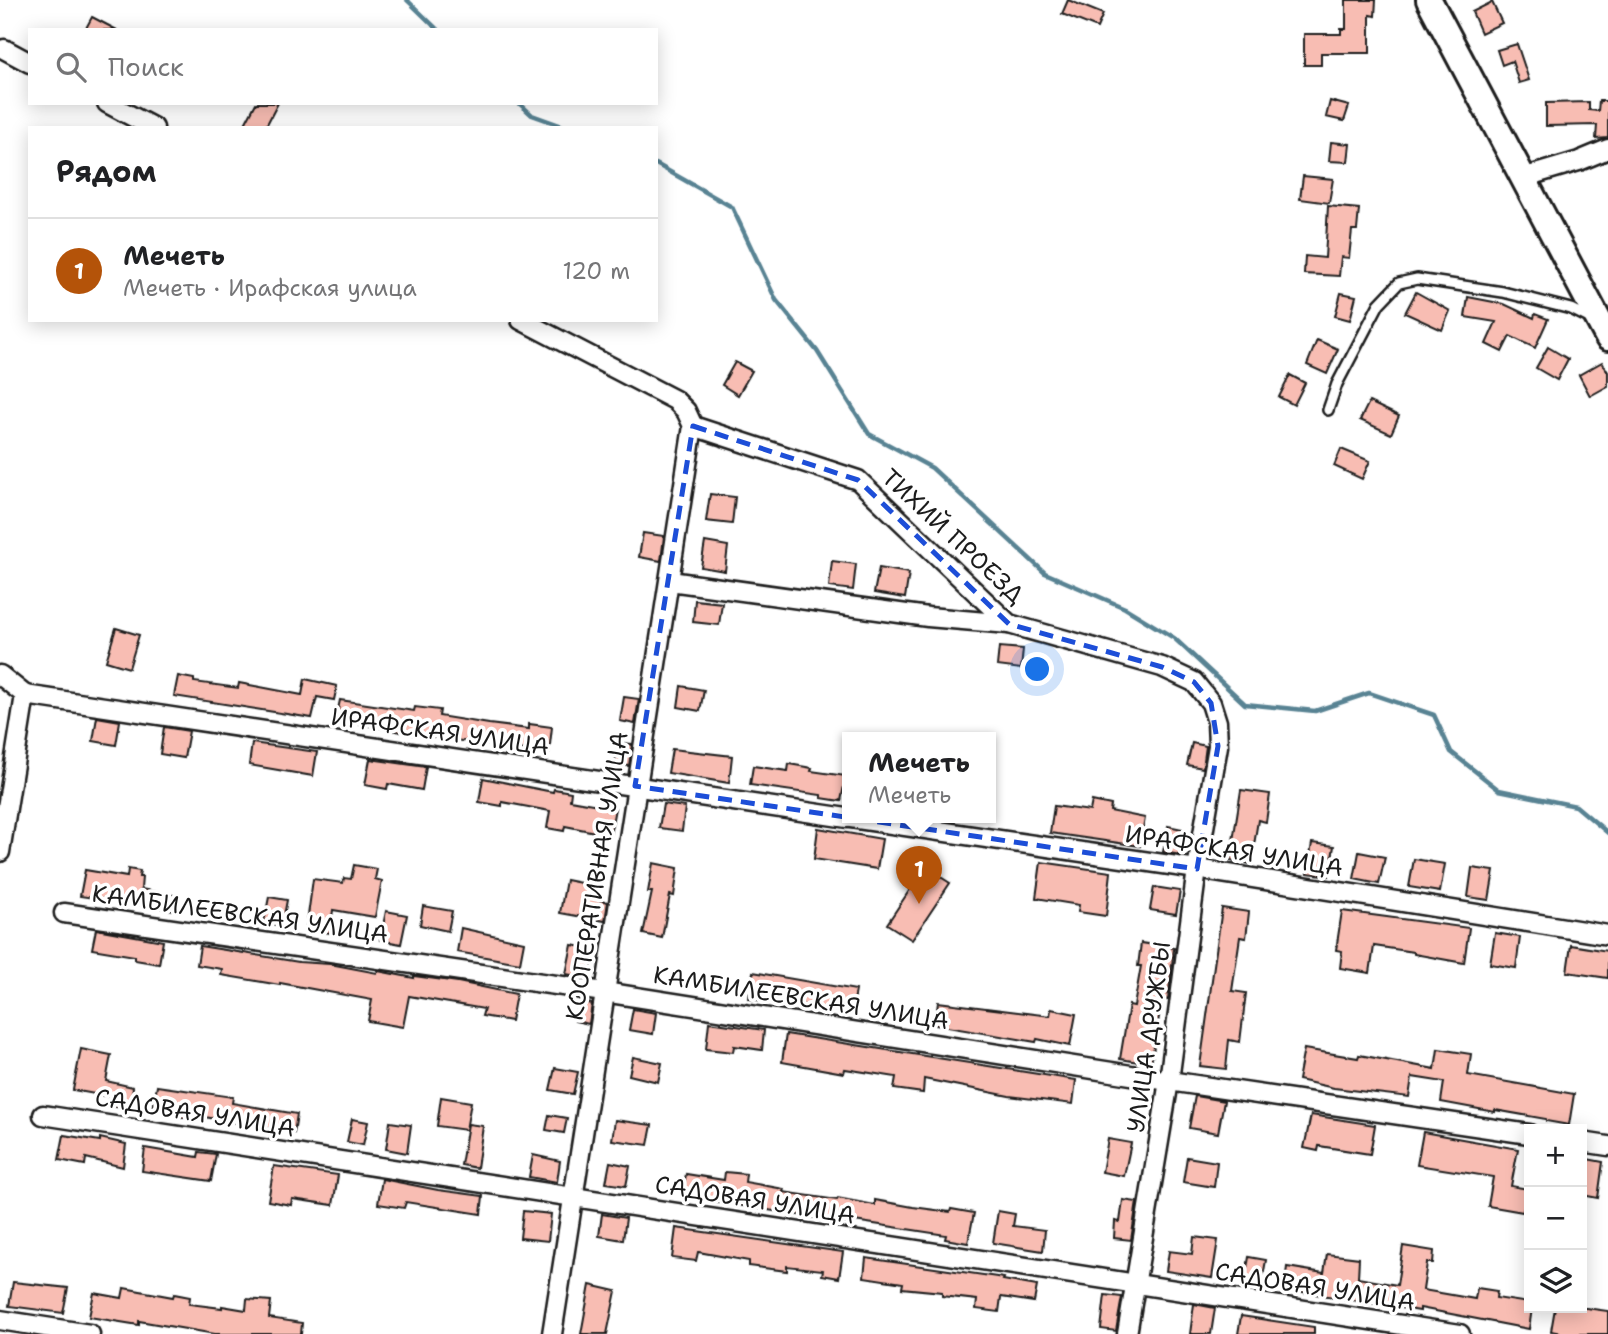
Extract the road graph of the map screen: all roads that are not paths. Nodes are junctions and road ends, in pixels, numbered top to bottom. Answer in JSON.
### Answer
{"nodes":[{"id":1,"x":1429,"y":0,"type":"edge"},
{"id":2,"x":4,"y":49,"type":"dead end"},
{"id":3,"x":28,"y":61,"type":"edge"},
{"id":4,"x":111,"y":105,"type":"edge"},
{"id":5,"x":150,"y":126,"type":"edge"},
{"id":6,"x":1608,"y":149,"type":"edge"},
{"id":7,"x":1522,"y":178,"type":"junction"},
{"id":8,"x":525,"y":322,"type":"edge"},
{"id":9,"x":1604,"y":331,"type":"edge"},
{"id":10,"x":1328,"y":410,"type":"dead end"},
{"id":11,"x":692,"y":426,"type":"junction"},
{"id":12,"x":670,"y":581,"type":"junction"},
{"id":13,"x":1009,"y":624,"type":"junction"},
{"id":14,"x":0,"y":675,"type":"edge"},
{"id":15,"x":25,"y":695,"type":"junction"},
{"id":16,"x":1218,"y":746,"type":"joint"},
{"id":17,"x":635,"y":786,"type":"junction"},
{"id":18,"x":842,"y":817,"type":"edge"},
{"id":19,"x":883,"y":823,"type":"edge"},
{"id":20,"x":0,"y":852,"type":"edge"},
{"id":21,"x":1197,"y":869,"type":"junction"},
{"id":22,"x":64,"y":913,"type":"dead end"},
{"id":23,"x":1608,"y":935,"type":"edge"},
{"id":24,"x":604,"y":992,"type":"junction"},
{"id":25,"x":1169,"y":1081,"type":"junction"},
{"id":26,"x":43,"y":1115,"type":"dead end"},
{"id":27,"x":1524,"y":1133,"type":"edge"},
{"id":28,"x":1587,"y":1143,"type":"edge"},
{"id":29,"x":1608,"y":1146,"type":"edge"},
{"id":30,"x":572,"y":1196,"type":"junction"},
{"id":31,"x":1134,"y":1284,"type":"junction"},
{"id":32,"x":0,"y":1320,"type":"edge"},
{"id":33,"x":90,"y":1334,"type":"edge"},
{"id":34,"x":552,"y":1334,"type":"edge"},
{"id":35,"x":1127,"y":1334,"type":"edge"},
{"id":36,"x":1460,"y":1334,"type":"edge"}],
"edges":[{"from":1,"to":7,"type":"main road"},
{"from":2,"to":3,"type":"street"},
{"from":4,"to":5,"type":"street"},
{"from":6,"to":7,"type":"street"},
{"from":7,"to":9,"type":"main road"},
{"from":8,"to":11,"type":"street"},
{"from":9,"to":10,"type":"lane"},
{"from":11,"to":12,"type":"street","name":"КООПЕРАТИВНАЯ УЛИЦА"},
{"from":11,"to":13,"type":"street","name":"ТИХИЙ ПРОЕЗД"},
{"from":12,"to":13,"type":"street"},
{"from":12,"to":17,"type":"street","name":"КООПЕРАТИВНАЯ УЛИЦА"},
{"from":13,"to":16,"type":"street","name":"ТИХИЙ ПРОЕЗД"},
{"from":14,"to":15,"type":"street"},
{"from":15,"to":17,"type":"street","name":"ИРАФСКАЯ УЛИЦА"},
{"from":15,"to":20,"type":"street"},
{"from":16,"to":21,"type":"street","name":"УЛИЦА ДРУЖБЫ"},
{"from":17,"to":18,"type":"street","name":"ИРАФСКАЯ УЛИЦА"},
{"from":17,"to":24,"type":"street","name":"КООПЕРАТИВНАЯ УЛИЦА"},
{"from":19,"to":21,"type":"street","name":"ИРАФСКАЯ УЛИЦА"},
{"from":21,"to":23,"type":"street","name":"ИРАФСКАЯ УЛИЦА"},
{"from":21,"to":25,"type":"street","name":"УЛИЦА ДРУЖБЫ"},
{"from":22,"to":24,"type":"street","name":"КАМБИЛЕЕВСКАЯ УЛИЦА"},
{"from":24,"to":25,"type":"street","name":"КАМБИЛЕЕВСКАЯ УЛИЦА"},
{"from":24,"to":30,"type":"street","name":"КООПЕРАТИВНАЯ УЛИЦА"},
{"from":25,"to":27,"type":"street","name":"КАМБИЛЕЕВСКАЯ УЛИЦА"},
{"from":25,"to":31,"type":"street","name":"УЛИЦА ДРУЖБЫ"},
{"from":26,"to":30,"type":"street","name":"САДОВАЯ УЛИЦА"},
{"from":28,"to":29,"type":"street"},
{"from":30,"to":31,"type":"street","name":"САДОВАЯ УЛИЦА"},
{"from":30,"to":34,"type":"street","name":"КООПЕРАТИВНАЯ УЛИЦА"},
{"from":31,"to":35,"type":"street","name":"УЛИЦА ДРУЖБЫ"},
{"from":31,"to":36,"type":"street","name":"САДОВАЯ УЛИЦА"},
{"from":32,"to":33,"type":"street"}]}
